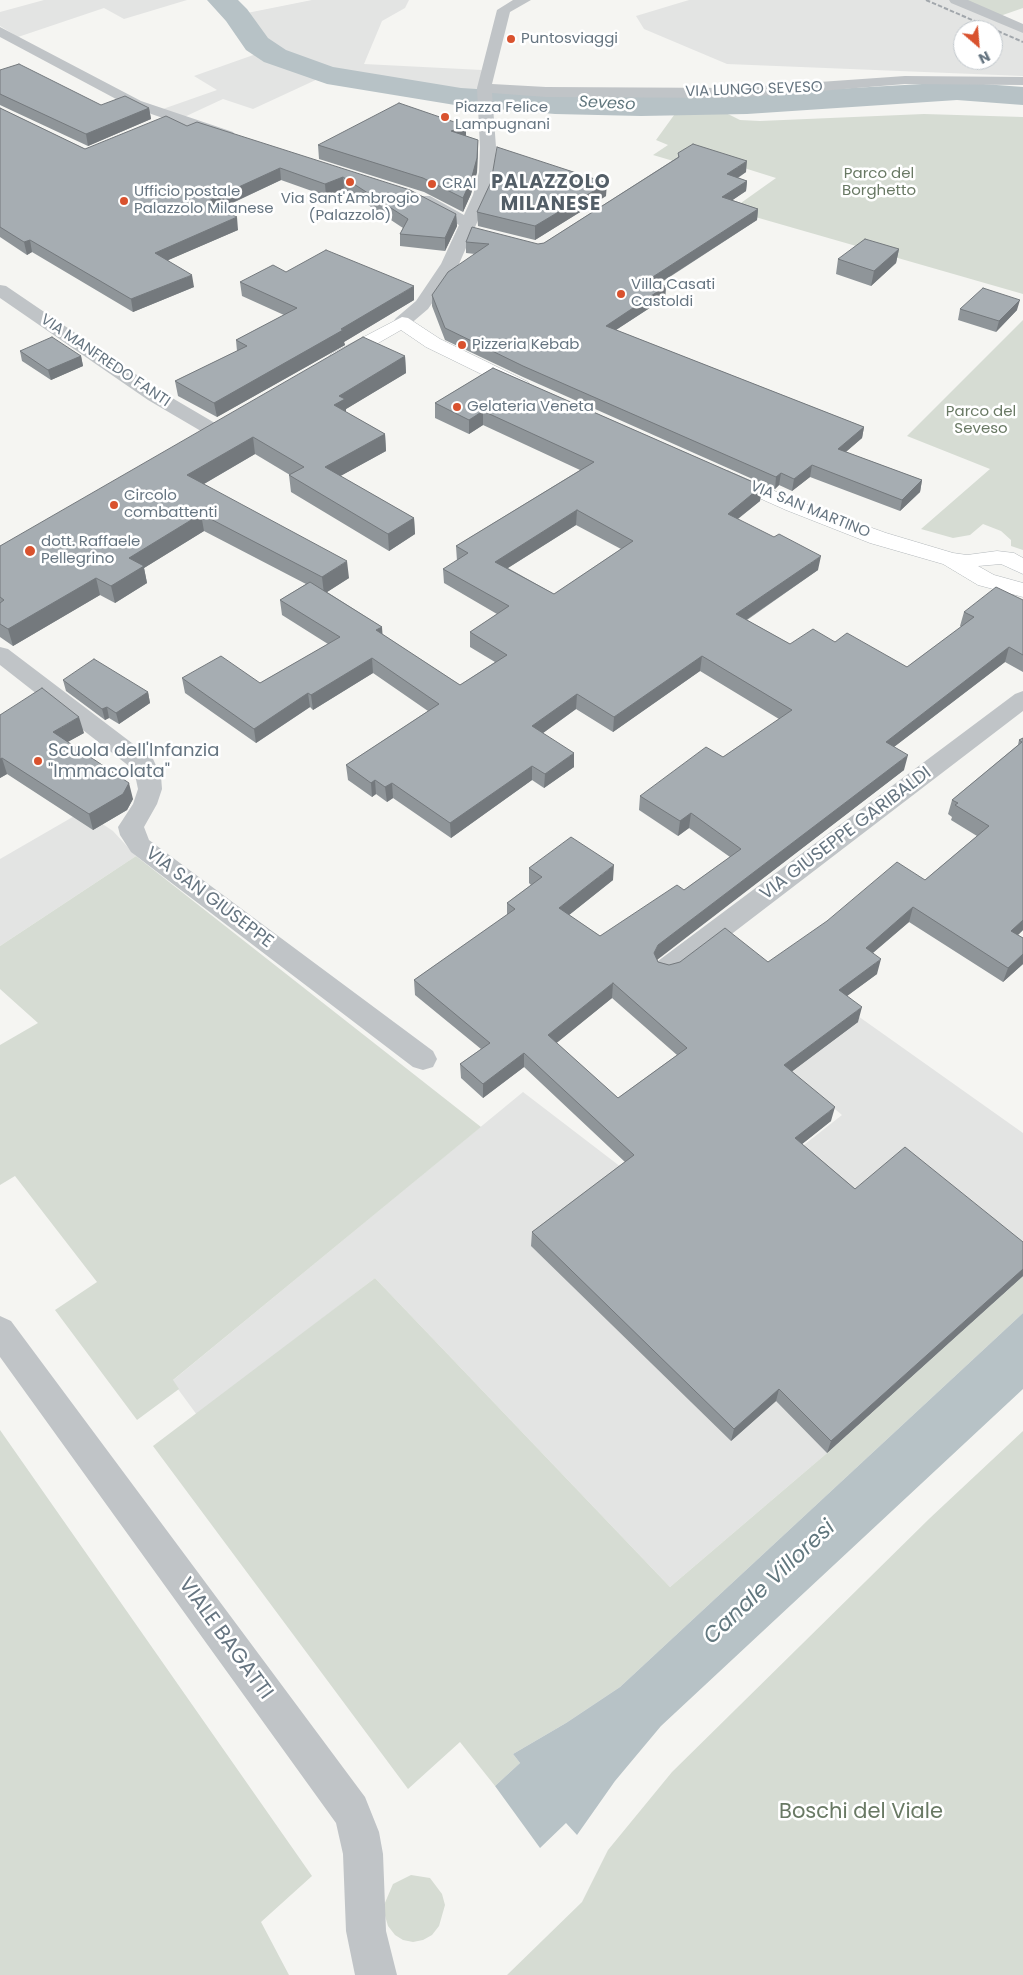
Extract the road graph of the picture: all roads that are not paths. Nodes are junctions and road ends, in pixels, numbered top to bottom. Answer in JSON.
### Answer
{"nodes":[{"id":1,"x":524,"y":0,"type":"edge"},
{"id":2,"x":956,"y":0,"type":"edge"},
{"id":3,"x":1023,"y":29,"type":"edge"},
{"id":4,"x":0,"y":31,"type":"edge"},
{"id":5,"x":1023,"y":81,"type":"edge"},
{"id":6,"x":484,"y":96,"type":"junction"},
{"id":7,"x":172,"y":118,"type":"junction"},
{"id":8,"x":154,"y":126,"type":"edge"},
{"id":9,"x":240,"y":139,"type":"edge"},
{"id":10,"x":408,"y":194,"type":"edge"},
{"id":11,"x":466,"y":226,"type":"junction"},
{"id":12,"x":484,"y":235,"type":"edge"},
{"id":13,"x":0,"y":290,"type":"edge"},
{"id":14,"x":402,"y":322,"type":"junction"},
{"id":15,"x":318,"y":370,"type":"edge"},
{"id":16,"x":542,"y":395,"type":"edge"},
{"id":17,"x":212,"y":430,"type":"edge"},
{"id":18,"x":713,"y":470,"type":"edge"},
{"id":19,"x":952,"y":559,"type":"junction"},
{"id":20,"x":1023,"y":567,"type":"edge"},
{"id":21,"x":1023,"y":590,"type":"edge"},
{"id":22,"x":0,"y":654,"type":"edge"},
{"id":23,"x":1023,"y":699,"type":"edge"},
{"id":24,"x":668,"y":968,"type":"edge"},
{"id":25,"x":423,"y":1059,"type":"dead end"},
{"id":26,"x":0,"y":1331,"type":"edge"},
{"id":27,"x":376,"y":1975,"type":"edge"}],
"edges":[{"from":1,"to":6,"type":"street"},
{"from":2,"to":3,"type":"street"},
{"from":4,"to":7,"type":"street"},
{"from":5,"to":6,"type":"street","name":"VIA LUNGO SEVESO"},
{"from":6,"to":11,"type":"street"},
{"from":7,"to":8,"type":"street"},
{"from":7,"to":9,"type":"street"},
{"from":10,"to":11,"type":"street"},
{"from":11,"to":12,"type":"street"},
{"from":11,"to":14,"type":"street"},
{"from":13,"to":17,"type":"street","name":"VIA MANFREDO FANTI"},
{"from":14,"to":15,"type":"street"},
{"from":14,"to":16,"type":"street"},
{"from":18,"to":19,"type":"street","name":"VIA SAN MARTINO"},
{"from":19,"to":20,"type":"street","name":"VIA SAN MARTINO"},
{"from":19,"to":21,"type":"street","name":"VIA SAN MARTINO"},
{"from":22,"to":25,"type":"street","name":"VIA SAN GIUSEPPE"},
{"from":23,"to":24,"type":"street","name":"VIA GIUSEPPE GARIBALDI"},
{"from":26,"to":27,"type":"street","name":"VIALE BAGATTI"}]}
